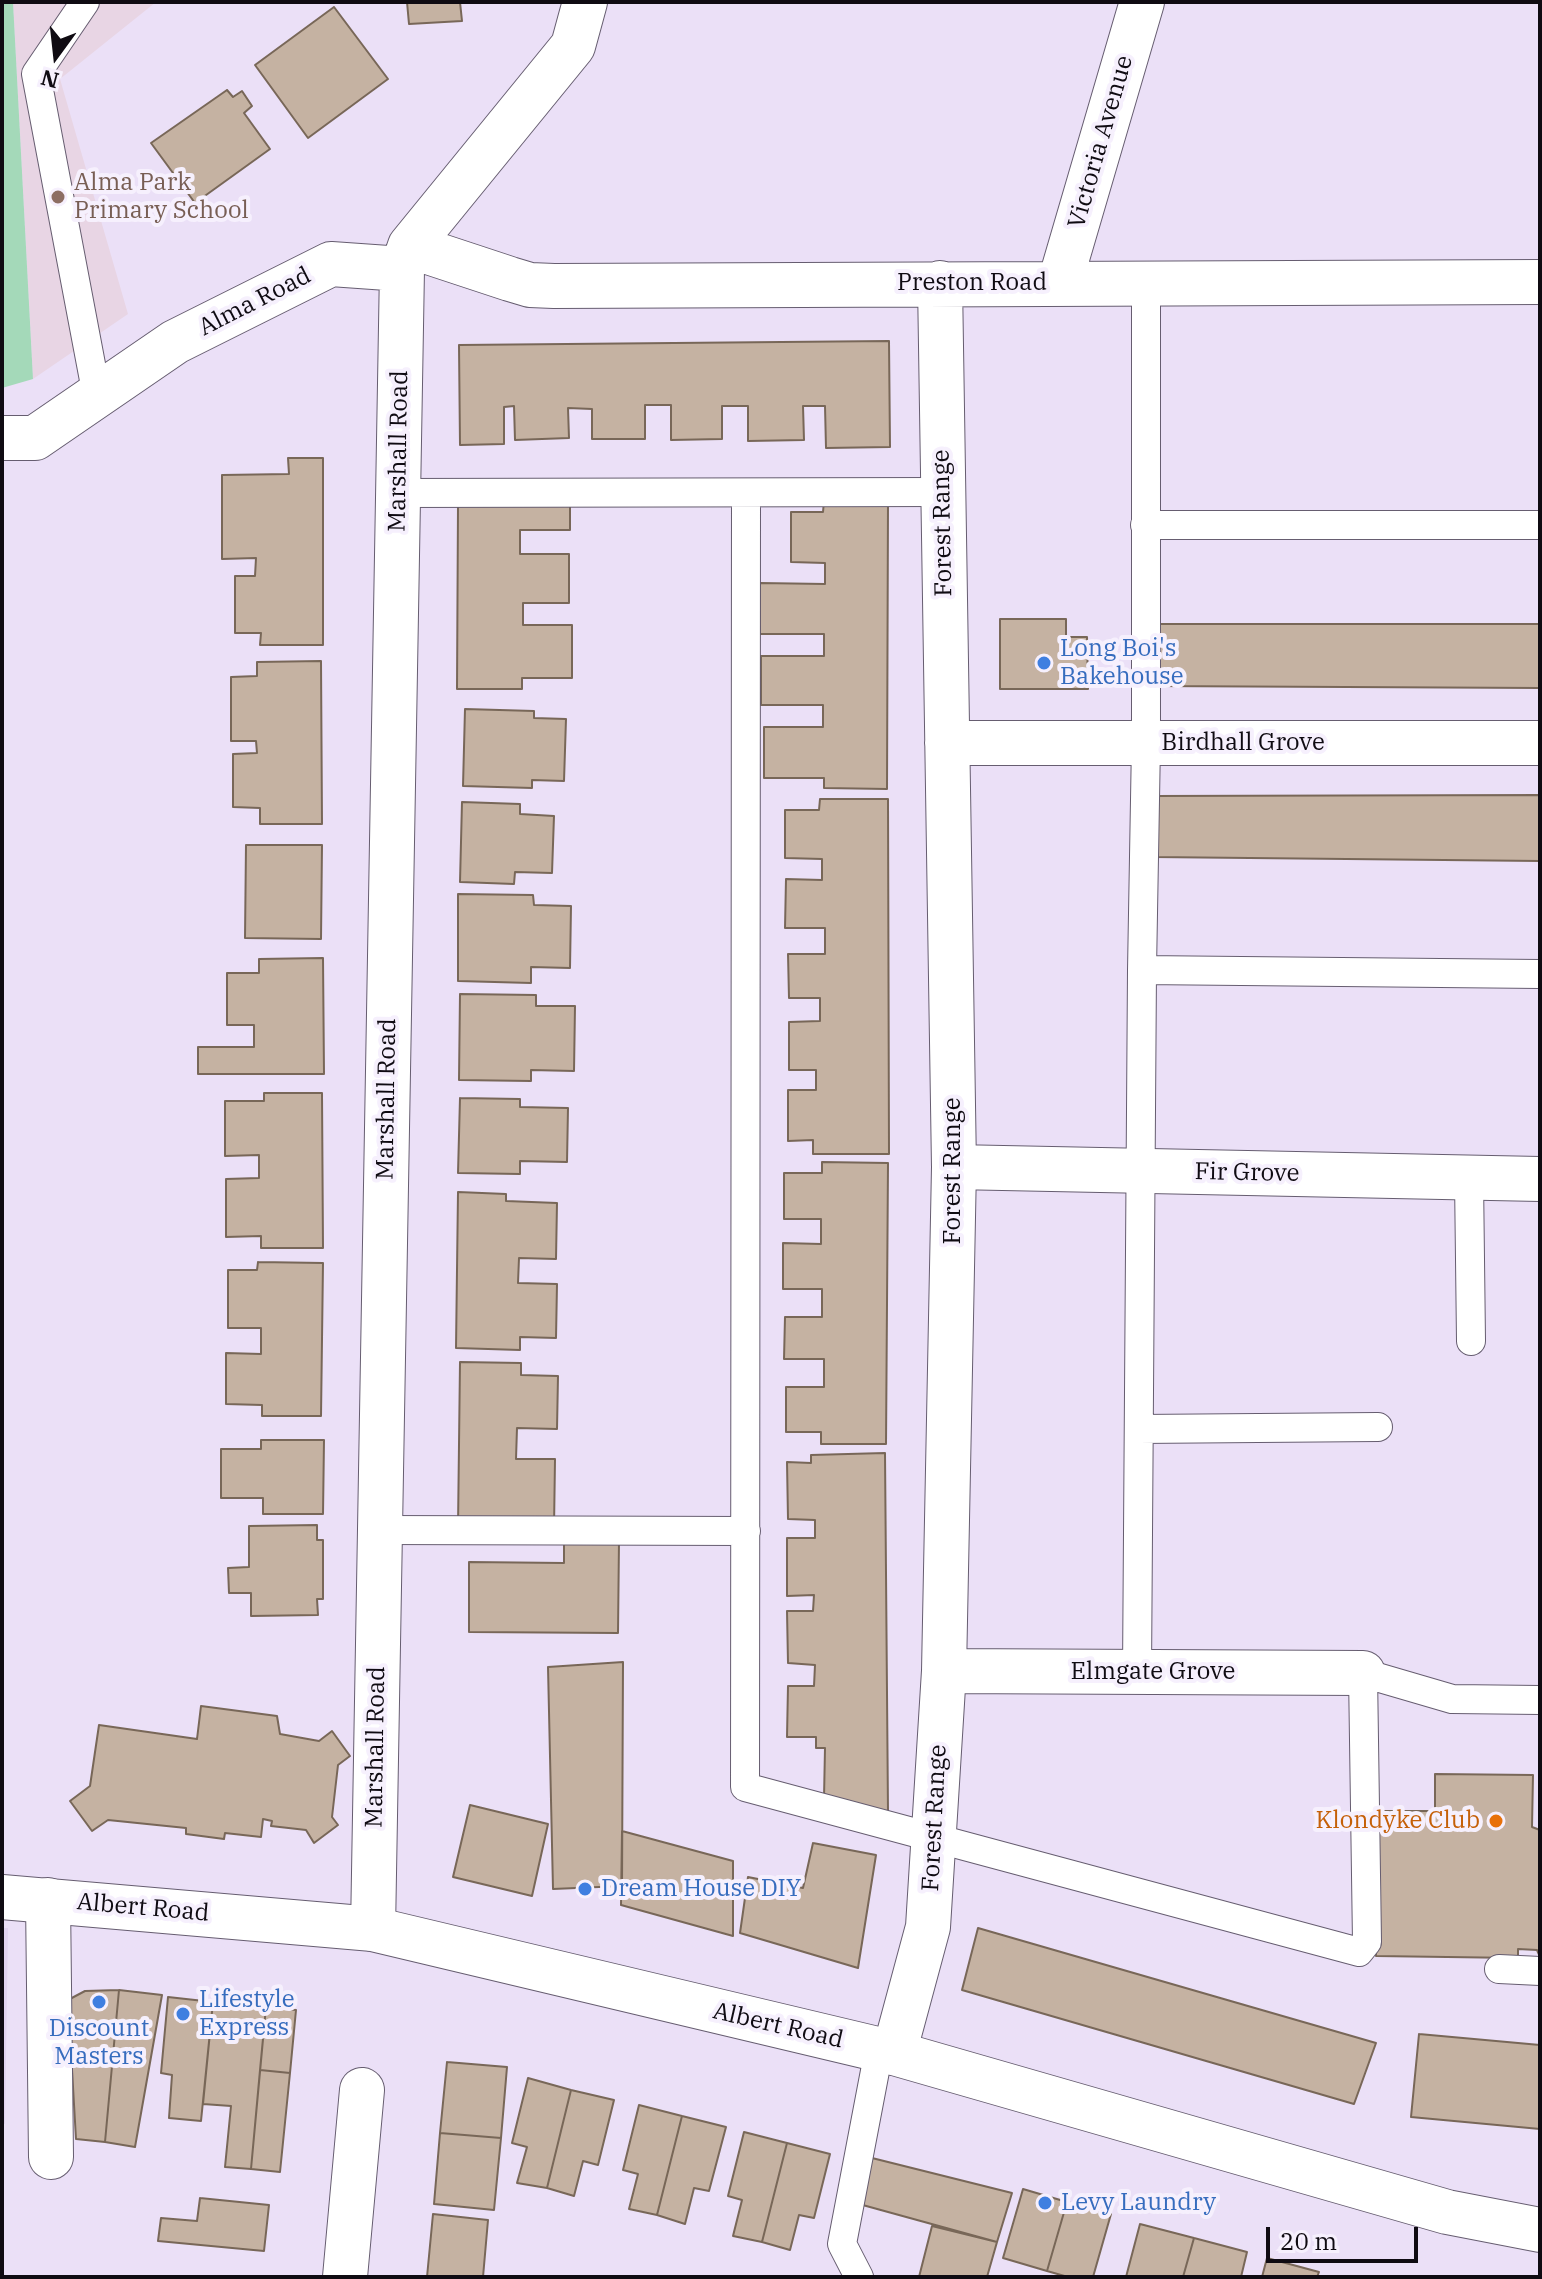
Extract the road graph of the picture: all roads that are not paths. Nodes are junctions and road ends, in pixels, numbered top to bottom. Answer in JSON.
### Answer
{"nodes":[{"id":1,"x":85,"y":2,"type":"edge"},
{"id":2,"x":585,"y":2,"type":"edge"},
{"id":3,"x":1142,"y":2,"type":"edge"},
{"id":4,"x":406,"y":257,"type":"junction"},
{"id":5,"x":1060,"y":282,"type":"junction"},
{"id":6,"x":1540,"y":282,"type":"edge"},
{"id":7,"x":940,"y":283,"type":"junction"},
{"id":8,"x":1146,"y":283,"type":"junction"},
{"id":9,"x":97,"y":396,"type":"junction"},
{"id":10,"x":2,"y":438,"type":"edge"},
{"id":11,"x":943,"y":492,"type":"junction"},
{"id":12,"x":398,"y":493,"type":"junction"},
{"id":13,"x":746,"y":493,"type":"junction"},
{"id":14,"x":1145,"y":525,"type":"junction"},
{"id":15,"x":1540,"y":525,"type":"edge"},
{"id":16,"x":947,"y":743,"type":"junction"},
{"id":17,"x":1146,"y":743,"type":"junction"},
{"id":18,"x":1540,"y":743,"type":"edge"},
{"id":19,"x":1142,"y":970,"type":"junction"},
{"id":20,"x":1540,"y":974,"type":"edge"},
{"id":21,"x":954,"y":1167,"type":"junction"},
{"id":22,"x":1141,"y":1171,"type":"junction"},
{"id":23,"x":1469,"y":1178,"type":"junction"},
{"id":24,"x":1540,"y":1179,"type":"edge"},
{"id":25,"x":1471,"y":1341,"type":"dead end"},
{"id":26,"x":1378,"y":1427,"type":"dead end"},
{"id":27,"x":1139,"y":1429,"type":"junction"},
{"id":28,"x":380,"y":1530,"type":"junction"},
{"id":29,"x":746,"y":1531,"type":"junction"},
{"id":30,"x":944,"y":1671,"type":"junction"},
{"id":31,"x":1137,"y":1672,"type":"junction"},
{"id":32,"x":1363,"y":1673,"type":"junction"},
{"id":33,"x":1540,"y":1700,"type":"edge"},
{"id":34,"x":933,"y":1837,"type":"junction"},
{"id":35,"x":2,"y":1897,"type":"edge"},
{"id":36,"x":48,"y":1900,"type":"junction"},
{"id":37,"x":373,"y":1929,"type":"junction"},
{"id":38,"x":1499,"y":1969,"type":"dead end"},
{"id":39,"x":1540,"y":1971,"type":"edge"},
{"id":40,"x":887,"y":2051,"type":"junction"},
{"id":41,"x":362,"y":2090,"type":"dead end"},
{"id":42,"x":51,"y":2157,"type":"dead end"},
{"id":43,"x":1540,"y":2230,"type":"edge"},
{"id":44,"x":345,"y":2277,"type":"edge"},
{"id":45,"x":859,"y":2277,"type":"edge"}],
"edges":[{"from":1,"to":9,"type":"lane"},
{"from":2,"to":4,"type":"street"},
{"from":3,"to":5,"type":"street","name":"Victoria Avenue"},
{"from":4,"to":7,"type":"street","name":"Preston Road"},
{"from":4,"to":9,"type":"street","name":"Alma Road"},
{"from":4,"to":12,"type":"street","name":"Marshall Road"},
{"from":5,"to":7,"type":"street","name":"Preston Road"},
{"from":5,"to":8,"type":"street","name":"Preston Road"},
{"from":6,"to":8,"type":"street","name":"Preston Road"},
{"from":7,"to":11,"type":"street","name":"Forest Range"},
{"from":8,"to":14,"type":"lane"},
{"from":9,"to":10,"type":"street","name":"Alma Road"},
{"from":11,"to":13,"type":"lane"},
{"from":11,"to":16,"type":"street","name":"Forest Range"},
{"from":12,"to":13,"type":"lane"},
{"from":12,"to":28,"type":"street","name":"Marshall Road"},
{"from":13,"to":29,"type":"lane"},
{"from":14,"to":15,"type":"lane"},
{"from":14,"to":17,"type":"lane"},
{"from":16,"to":17,"type":"street","name":"Birdhall Grove"},
{"from":16,"to":21,"type":"street","name":"Forest Range"},
{"from":17,"to":18,"type":"street","name":"Birdhall Grove"},
{"from":17,"to":19,"type":"lane"},
{"from":19,"to":20,"type":"lane"},
{"from":19,"to":22,"type":"lane"},
{"from":21,"to":22,"type":"street","name":"Fir Grove"},
{"from":21,"to":30,"type":"street","name":"Forest Range"},
{"from":22,"to":23,"type":"street","name":"Fir Grove"},
{"from":22,"to":27,"type":"lane"},
{"from":23,"to":24,"type":"street","name":"Fir Grove"},
{"from":23,"to":25,"type":"lane"},
{"from":26,"to":27,"type":"lane"},
{"from":27,"to":31,"type":"lane"},
{"from":28,"to":29,"type":"lane"},
{"from":28,"to":37,"type":"street","name":"Marshall Road"},
{"from":29,"to":34,"type":"lane"},
{"from":30,"to":31,"type":"street","name":"Elmgate Grove"},
{"from":30,"to":34,"type":"street","name":"Forest Range"},
{"from":31,"to":32,"type":"street","name":"Elmgate Grove"},
{"from":32,"to":33,"type":"lane"},
{"from":32,"to":34,"type":"lane"},
{"from":34,"to":40,"type":"street","name":"Forest Range"},
{"from":35,"to":36,"type":"street","name":"Albert Road"},
{"from":36,"to":37,"type":"street","name":"Albert Road"},
{"from":36,"to":42,"type":"street"},
{"from":37,"to":40,"type":"street","name":"Albert Road"},
{"from":38,"to":39,"type":"lane"},
{"from":40,"to":43,"type":"street","name":"Albert Road"},
{"from":40,"to":45,"type":"lane"},
{"from":41,"to":44,"type":"street"}]}
